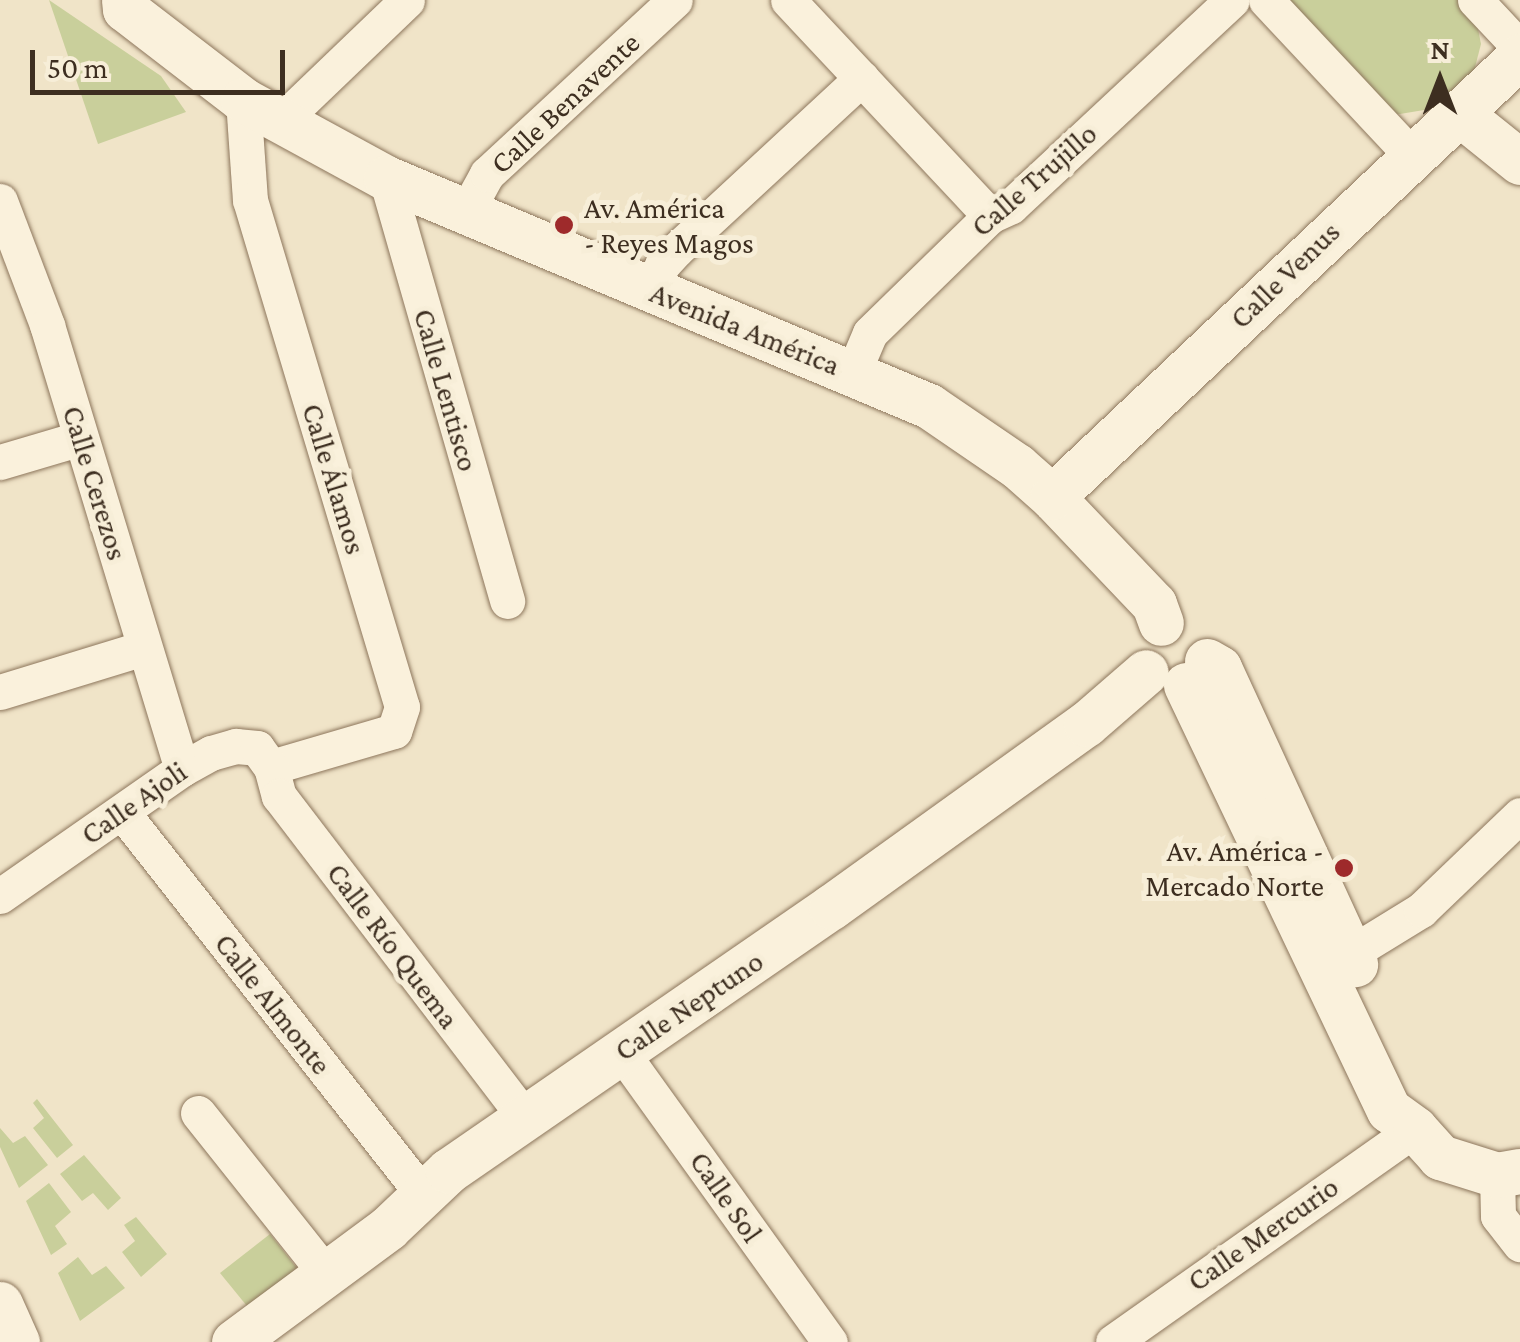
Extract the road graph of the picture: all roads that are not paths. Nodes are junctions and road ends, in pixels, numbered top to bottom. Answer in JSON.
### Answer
{"nodes":[{"id":1,"x":407,"y":0,"type":"edge"},
{"id":2,"x":675,"y":0,"type":"edge"},
{"id":3,"x":1232,"y":0,"type":"edge"},
{"id":4,"x":1266,"y":0,"type":"edge"},
{"id":5,"x":1475,"y":0,"type":"edge"},
{"id":6,"x":119,"y":2,"type":"edge"},
{"id":7,"x":807,"y":7,"type":"edge"},
{"id":8,"x":1520,"y":48,"type":"edge"},
{"id":9,"x":1520,"y":56,"type":"edge"},
{"id":10,"x":862,"y":78,"type":"junction"},
{"id":11,"x":262,"y":111,"type":"junction"},
{"id":12,"x":1459,"y":113,"type":"junction"},
{"id":13,"x":1411,"y":155,"type":"junction"},
{"id":14,"x":1520,"y":162,"type":"edge"},
{"id":15,"x":386,"y":178,"type":"junction"},
{"id":16,"x":1,"y":209,"type":"edge"},
{"id":17,"x":465,"y":214,"type":"junction"},
{"id":18,"x":990,"y":216,"type":"junction"},
{"id":19,"x":650,"y":290,"type":"junction"},
{"id":20,"x":853,"y":373,"type":"junction"},
{"id":21,"x":81,"y":438,"type":"junction"},
{"id":22,"x":0,"y":462,"type":"edge"},
{"id":23,"x":1052,"y":497,"type":"junction"},
{"id":24,"x":507,"y":601,"type":"dead end"},
{"id":25,"x":1161,"y":624,"type":"junction"},
{"id":26,"x":144,"y":648,"type":"junction"},
{"id":27,"x":1180,"y":673,"type":"junction"},
{"id":28,"x":0,"y":692,"type":"edge"},
{"id":29,"x":182,"y":768,"type":"junction"},
{"id":30,"x":271,"y":768,"type":"junction"},
{"id":31,"x":122,"y":812,"type":"junction"},
{"id":32,"x":1520,"y":815,"type":"edge"},
{"id":33,"x":0,"y":896,"type":"edge"},
{"id":34,"x":1337,"y":962,"type":"junction"},
{"id":35,"x":622,"y":1052,"type":"junction"},
{"id":36,"x":198,"y":1113,"type":"dead end"},
{"id":37,"x":525,"y":1118,"type":"junction"},
{"id":38,"x":1415,"y":1128,"type":"junction"},
{"id":39,"x":1508,"y":1173,"type":"edge"},
{"id":40,"x":423,"y":1196,"type":"junction"},
{"id":41,"x":1520,"y":1244,"type":"edge"},
{"id":42,"x":328,"y":1276,"type":"junction"},
{"id":43,"x":0,"y":1304,"type":"edge"},
{"id":44,"x":17,"y":1342,"type":"edge"},
{"id":45,"x":234,"y":1342,"type":"edge"},
{"id":46,"x":830,"y":1342,"type":"edge"},
{"id":47,"x":1114,"y":1342,"type":"edge"}],
"edges":[{"from":1,"to":11,"type":"street"},
{"from":2,"to":17,"type":"street","name":"Calle Benavente"},
{"from":3,"to":18,"type":"street","name":"Calle Trujillo"},
{"from":4,"to":13,"type":"street"},
{"from":5,"to":8,"type":"street"},
{"from":6,"to":11,"type":"street","name":"Avenida América"},
{"from":7,"to":10,"type":"street"},
{"from":9,"to":12,"type":"street","name":"Calle Venus"},
{"from":10,"to":18,"type":"street"},
{"from":10,"to":19,"type":"street"},
{"from":11,"to":15,"type":"street","name":"Avenida América"},
{"from":11,"to":30,"type":"street","name":"Calle Álamos"},
{"from":12,"to":13,"type":"street","name":"Calle Venus"},
{"from":12,"to":14,"type":"street"},
{"from":13,"to":23,"type":"street","name":"Calle Venus"},
{"from":15,"to":17,"type":"street","name":"Avenida América"},
{"from":15,"to":24,"type":"street","name":"Calle Lentisco"},
{"from":16,"to":21,"type":"street","name":"Calle Cerezos"},
{"from":17,"to":19,"type":"street","name":"Avenida América"},
{"from":18,"to":20,"type":"street","name":"Calle Trujillo"},
{"from":19,"to":20,"type":"street","name":"Avenida América"},
{"from":20,"to":23,"type":"street","name":"Avenida América"},
{"from":21,"to":22,"type":"street"},
{"from":21,"to":26,"type":"street","name":"Calle Cerezos"},
{"from":23,"to":25,"type":"street","name":"Avenida América"},
{"from":25,"to":27,"type":"street"},
{"from":25,"to":27,"type":"street"},
{"from":26,"to":28,"type":"street"},
{"from":26,"to":29,"type":"street","name":"Calle Cerezos"},
{"from":27,"to":34,"type":"street"},
{"from":27,"to":35,"type":"street","name":"Calle Neptuno"},
{"from":29,"to":30,"type":"street","name":"Calle Ajoli"},
{"from":29,"to":31,"type":"street","name":"Calle Ajoli"},
{"from":30,"to":37,"type":"street","name":"Calle Río Quema"},
{"from":31,"to":33,"type":"street","name":"Calle Ajoli"},
{"from":31,"to":40,"type":"street","name":"Calle Almonte"},
{"from":32,"to":34,"type":"street"},
{"from":34,"to":38,"type":"street"},
{"from":35,"to":37,"type":"street","name":"Calle Neptuno"},
{"from":35,"to":46,"type":"street","name":"Calle Sol"},
{"from":36,"to":42,"type":"street"},
{"from":37,"to":40,"type":"street","name":"Calle Neptuno"},
{"from":38,"to":39,"type":"street"},
{"from":38,"to":47,"type":"street","name":"Calle Mercurio"},
{"from":39,"to":41,"type":"street"},
{"from":40,"to":42,"type":"street","name":"Calle Neptuno"},
{"from":42,"to":45,"type":"street","name":"Calle Neptuno"},
{"from":43,"to":44,"type":"street"}]}
